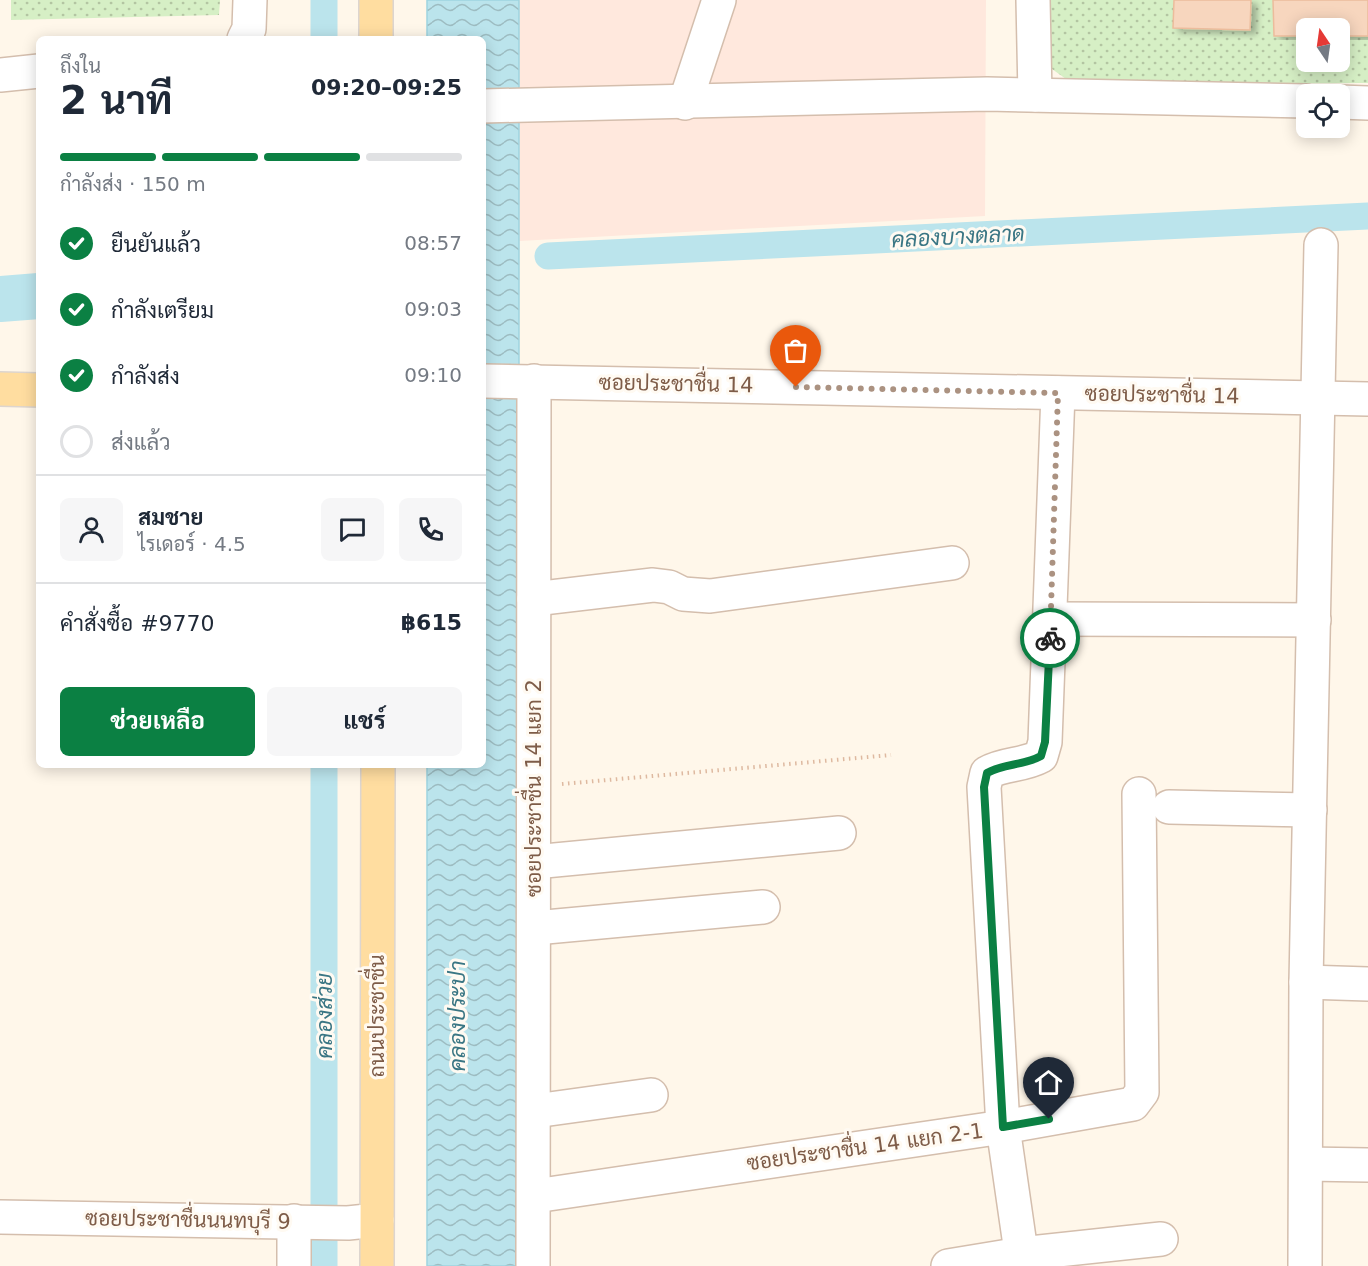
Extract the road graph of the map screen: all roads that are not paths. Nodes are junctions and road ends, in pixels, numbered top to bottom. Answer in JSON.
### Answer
{"nodes":[{"id":1,"x":250,"y":0,"type":"edge"},
{"id":2,"x":376,"y":0,"type":"edge"},
{"id":3,"x":719,"y":0,"type":"edge"},
{"id":4,"x":1032,"y":0,"type":"edge"},
{"id":5,"x":246,"y":36,"type":"edge"},
{"id":6,"x":376,"y":36,"type":"edge"},
{"id":7,"x":36,"y":71,"type":"edge"},
{"id":8,"x":0,"y":75,"type":"edge"},
{"id":9,"x":1035,"y":94,"type":"junction"},
{"id":10,"x":1296,"y":101,"type":"edge"},
{"id":11,"x":1350,"y":102,"type":"edge"},
{"id":12,"x":686,"y":103,"type":"junction"},
{"id":13,"x":1368,"y":103,"type":"edge"},
{"id":14,"x":486,"y":106,"type":"edge"},
{"id":15,"x":1322,"y":245,"type":"dead end"},
{"id":16,"x":486,"y":381,"type":"edge"},
{"id":17,"x":529,"y":381,"type":"junction"},
{"id":18,"x":0,"y":389,"type":"edge"},
{"id":19,"x":36,"y":390,"type":"edge"},
{"id":20,"x":1058,"y":393,"type":"junction"},
{"id":21,"x":1318,"y":398,"type":"junction"},
{"id":22,"x":1368,"y":399,"type":"edge"},
{"id":23,"x":952,"y":563,"type":"dead end"},
{"id":24,"x":534,"y":599,"type":"junction"},
{"id":25,"x":1051,"y":619,"type":"junction"},
{"id":26,"x":1314,"y":620,"type":"junction"},
{"id":27,"x":378,"y":768,"type":"edge"},
{"id":28,"x":1139,"y":794,"type":"dead end"},
{"id":29,"x":1169,"y":807,"type":"dead end"},
{"id":30,"x":1310,"y":810,"type":"junction"},
{"id":31,"x":839,"y":833,"type":"dead end"},
{"id":32,"x":534,"y":862,"type":"junction"},
{"id":33,"x":763,"y":907,"type":"dead end"},
{"id":34,"x":535,"y":928,"type":"junction"},
{"id":35,"x":1306,"y":982,"type":"junction"},
{"id":36,"x":1368,"y":984,"type":"edge"},
{"id":37,"x":651,"y":1095,"type":"dead end"},
{"id":38,"x":535,"y":1112,"type":"junction"},
{"id":39,"x":1003,"y":1127,"type":"junction"},
{"id":40,"x":1306,"y":1164,"type":"junction"},
{"id":41,"x":1368,"y":1166,"type":"edge"},
{"id":42,"x":535,"y":1196,"type":"junction"},
{"id":43,"x":0,"y":1217,"type":"edge"},
{"id":44,"x":300,"y":1222,"type":"junction"},
{"id":45,"x":362,"y":1222,"type":"junction"},
{"id":46,"x":1161,"y":1239,"type":"dead end"},
{"id":47,"x":1022,"y":1260,"type":"edge"},
{"id":48,"x":294,"y":1266,"type":"edge"},
{"id":49,"x":377,"y":1266,"type":"edge"},
{"id":50,"x":533,"y":1266,"type":"edge"},
{"id":51,"x":948,"y":1266,"type":"edge"},
{"id":52,"x":1305,"y":1266,"type":"edge"}],
"edges":[{"from":1,"to":5,"type":"street"},
{"from":2,"to":6,"type":"main road"},
{"from":3,"to":12,"type":"street"},
{"from":4,"to":9,"type":"street"},
{"from":7,"to":8,"type":"street"},
{"from":9,"to":10,"type":"street"},
{"from":9,"to":12,"type":"street"},
{"from":11,"to":13,"type":"street"},
{"from":12,"to":14,"type":"street"},
{"from":15,"to":21,"type":"street"},
{"from":16,"to":17,"type":"street","name":"ซอยประชาชื่น 14"},
{"from":17,"to":20,"type":"street","name":"ซอยประชาชื่น 14"},
{"from":17,"to":24,"type":"street","name":"ซอยประชาชื่น 14 แยก 2"},
{"from":18,"to":19,"type":"main road"},
{"from":20,"to":21,"type":"street","name":"ซอยประชาชื่น 14"},
{"from":20,"to":25,"type":"street"},
{"from":21,"to":22,"type":"street","name":"ซอยประชาชื่น 14"},
{"from":21,"to":26,"type":"street"},
{"from":23,"to":24,"type":"street"},
{"from":24,"to":32,"type":"street","name":"ซอยประชาชื่น 14 แยก 2"},
{"from":25,"to":26,"type":"street"},
{"from":25,"to":39,"type":"street"},
{"from":26,"to":30,"type":"street"},
{"from":27,"to":45,"type":"main road","name":"ถนนประชาชื่น"},
{"from":28,"to":39,"type":"street","name":"ซอยประชาชื่น 14 แยก 2-1"},
{"from":29,"to":30,"type":"street"},
{"from":30,"to":35,"type":"street"},
{"from":31,"to":32,"type":"street"},
{"from":32,"to":34,"type":"street","name":"ซอยประชาชื่น 14 แยก 2"},
{"from":33,"to":34,"type":"street"},
{"from":34,"to":38,"type":"street","name":"ซอยประชาชื่น 14 แยก 2"},
{"from":35,"to":36,"type":"street"},
{"from":35,"to":40,"type":"street"},
{"from":37,"to":38,"type":"street"},
{"from":38,"to":42,"type":"street","name":"ซอยประชาชื่น 14 แยก 2"},
{"from":39,"to":42,"type":"street","name":"ซอยประชาชื่น 14 แยก 2-1"},
{"from":39,"to":47,"type":"street"},
{"from":40,"to":41,"type":"street"},
{"from":40,"to":52,"type":"street"},
{"from":42,"to":50,"type":"street","name":"ซอยประชาชื่น 14 แยก 2"},
{"from":43,"to":44,"type":"street","name":"ซอยประชาชื่นนนทบุรี 9"},
{"from":44,"to":45,"type":"street","name":"ซอยประชาชื่นนนทบุรี 9"},
{"from":44,"to":48,"type":"street"},
{"from":45,"to":49,"type":"main road","name":"ถนนประชาชื่น"},
{"from":46,"to":47,"type":"street"},
{"from":47,"to":51,"type":"street"}]}
